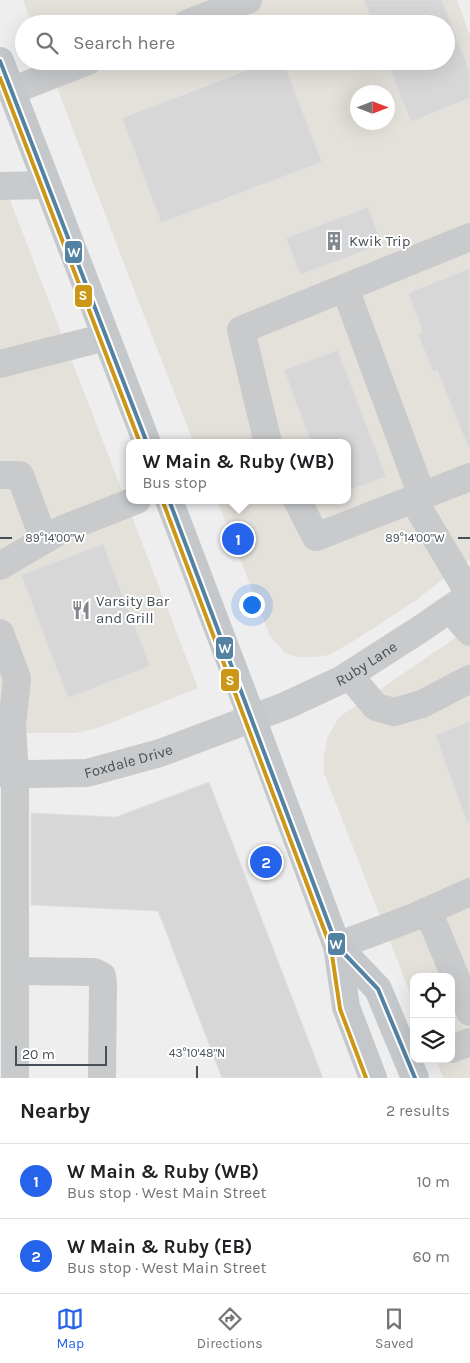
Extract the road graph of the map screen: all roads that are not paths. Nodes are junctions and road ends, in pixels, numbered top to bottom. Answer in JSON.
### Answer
{"nodes":[{"id":1,"x":248,"y":0,"type":"edge"},
{"id":2,"x":209,"y":15,"type":"edge"},
{"id":3,"x":0,"y":61,"type":"edge"},
{"id":4,"x":64,"y":70,"type":"edge"},
{"id":5,"x":12,"y":90,"type":"junction"},
{"id":6,"x":47,"y":185,"type":"junction"},
{"id":7,"x":0,"y":186,"type":"edge"},
{"id":8,"x":470,"y":237,"type":"edge"},
{"id":9,"x":345,"y":288,"type":"junction"},
{"id":10,"x":106,"y":337,"type":"junction"},
{"id":11,"x":0,"y":364,"type":"edge"},
{"id":12,"x":144,"y":439,"type":"edge"},
{"id":13,"x":267,"y":439,"type":"edge"},
{"id":14,"x":0,"y":475,"type":"edge"},
{"id":15,"x":470,"y":478,"type":"edge"},
{"id":16,"x":418,"y":498,"type":"junction"},
{"id":17,"x":127,"y":504,"type":"edge"},
{"id":18,"x":170,"y":504,"type":"edge"},
{"id":19,"x":299,"y":504,"type":"edge"},
{"id":20,"x":44,"y":540,"type":"junction"},
{"id":21,"x":0,"y":566,"type":"edge"},
{"id":22,"x":460,"y":602,"type":"edge"},
{"id":23,"x":470,"y":632,"type":"edge"},
{"id":24,"x":0,"y":633,"type":"edge"},
{"id":25,"x":6,"y":667,"type":"edge"},
{"id":26,"x":349,"y":675,"type":"junction"},
{"id":27,"x":470,"y":680,"type":"edge"},
{"id":28,"x":252,"y":718,"type":"junction"},
{"id":29,"x":8,"y":774,"type":"edge"},
{"id":30,"x":470,"y":892,"type":"edge"},
{"id":31,"x":428,"y":911,"type":"junction"},
{"id":32,"x":337,"y":946,"type":"junction"},
{"id":33,"x":16,"y":971,"type":"junction"},
{"id":34,"x":470,"y":1012,"type":"edge"},
{"id":35,"x":470,"y":1042,"type":"edge"},
{"id":36,"x":455,"y":1048,"type":"edge"},
{"id":37,"x":416,"y":1067,"type":"edge"},
{"id":38,"x":15,"y":1078,"type":"edge"},
{"id":39,"x":102,"y":1078,"type":"edge"},
{"id":40,"x":373,"y":1078,"type":"edge"}],
"edges":[{"from":1,"to":2,"type":"street"},
{"from":3,"to":5,"type":"main road"},
{"from":4,"to":5,"type":"street"},
{"from":5,"to":6,"type":"main road"},
{"from":6,"to":7,"type":"street"},
{"from":6,"to":10,"type":"main road"},
{"from":8,"to":9,"type":"street"},
{"from":9,"to":13,"type":"street"},
{"from":9,"to":16,"type":"street"},
{"from":10,"to":11,"type":"street"},
{"from":10,"to":12,"type":"main road"},
{"from":14,"to":20,"type":"street"},
{"from":15,"to":16,"type":"street"},
{"from":16,"to":19,"type":"street"},
{"from":16,"to":22,"type":"street"},
{"from":17,"to":20,"type":"street"},
{"from":18,"to":28,"type":"main road"},
{"from":20,"to":21,"type":"street"},
{"from":22,"to":23,"type":"street"},
{"from":22,"to":26,"type":"street","name":"Ruby Lane"},
{"from":24,"to":25,"type":"street"},
{"from":25,"to":29,"type":"street"},
{"from":26,"to":27,"type":"street"},
{"from":26,"to":28,"type":"street","name":"Ruby Lane"},
{"from":28,"to":29,"type":"street","name":"Foxdale Drive"},
{"from":28,"to":32,"type":"main road"},
{"from":29,"to":33,"type":"street"},
{"from":30,"to":31,"type":"street"},
{"from":31,"to":32,"type":"street"},
{"from":31,"to":34,"type":"street"},
{"from":32,"to":37,"type":"main road"},
{"from":32,"to":40,"type":"main road"},
{"from":33,"to":38,"type":"street"},
{"from":33,"to":39,"type":"street"},
{"from":35,"to":36,"type":"street"}]}
